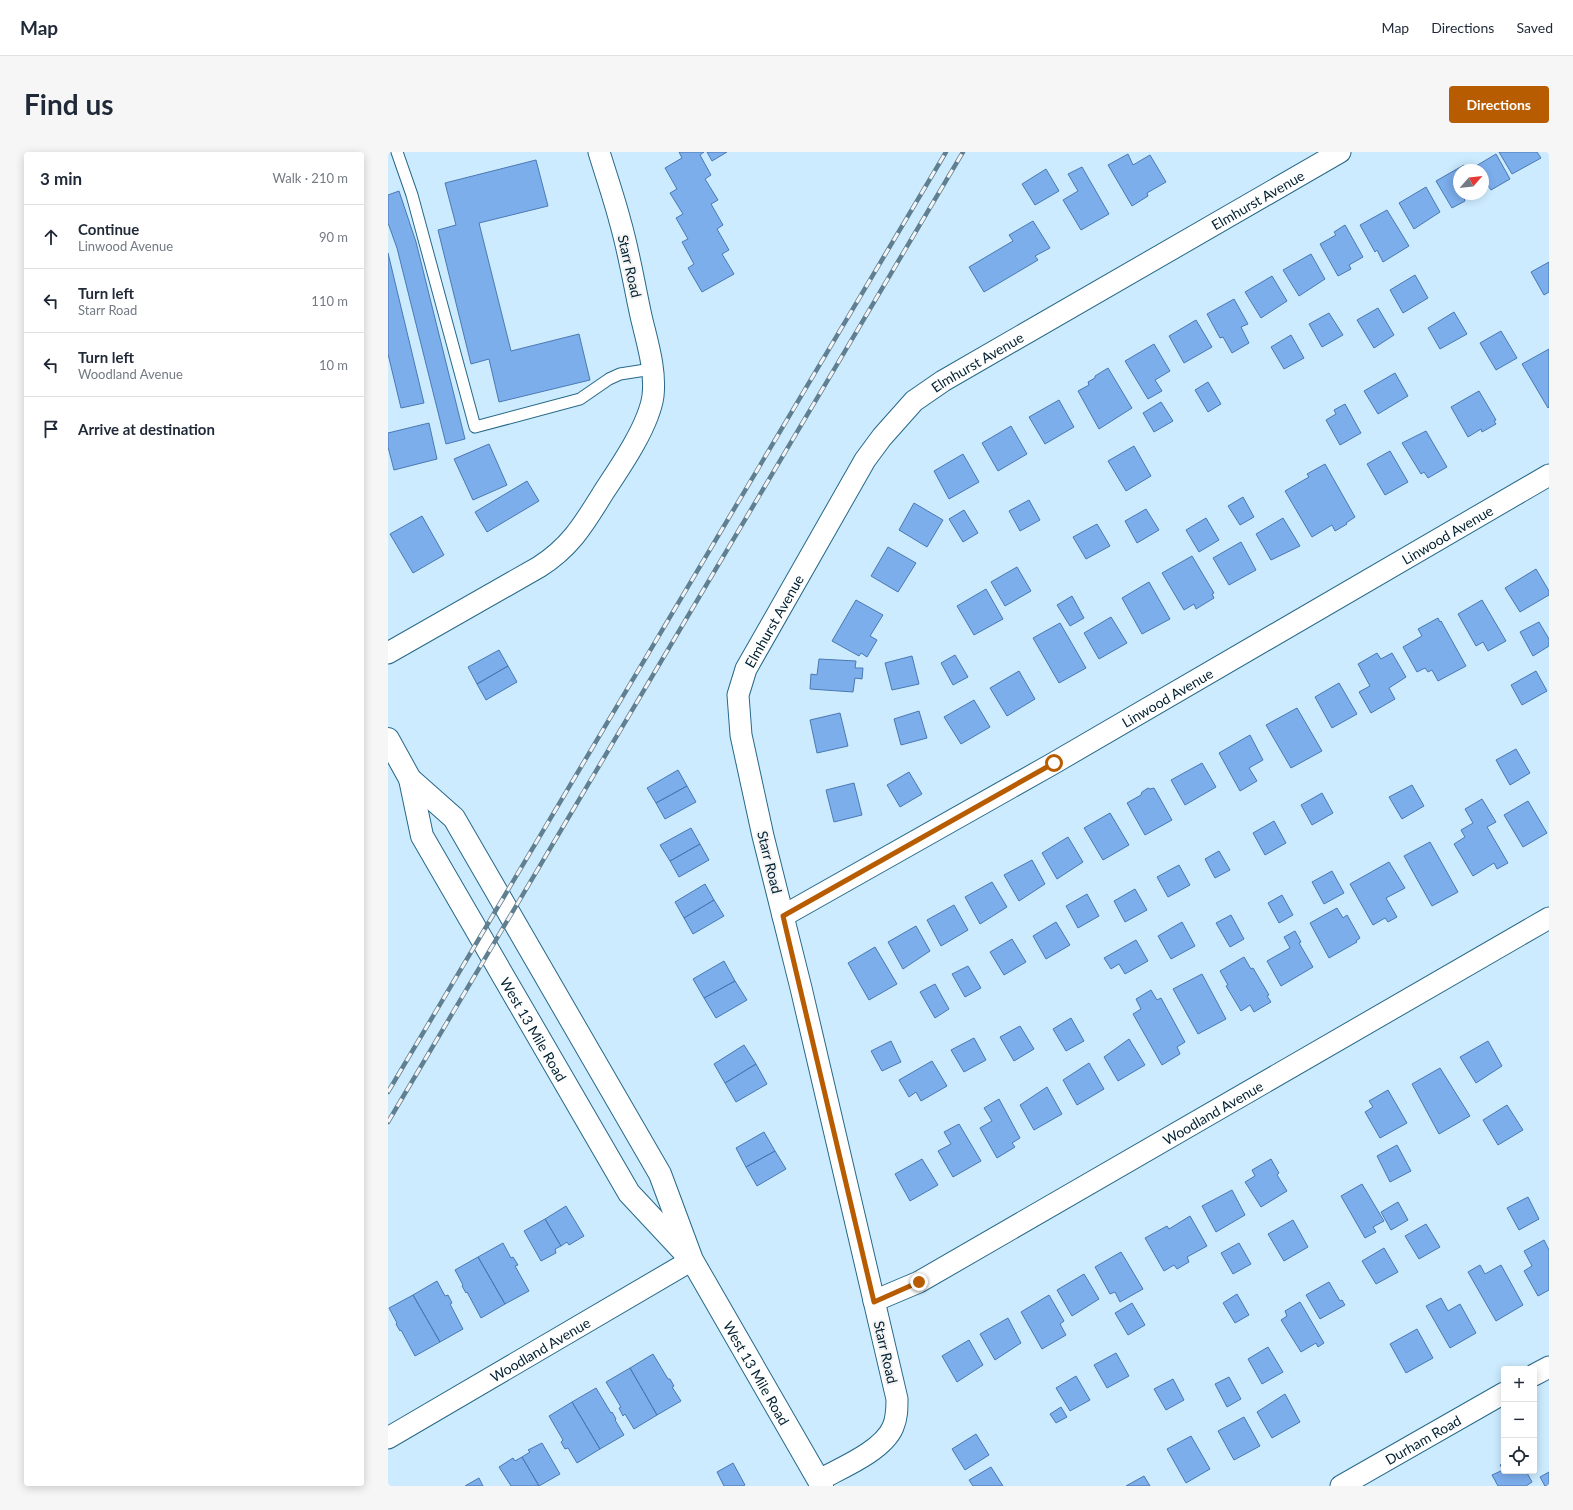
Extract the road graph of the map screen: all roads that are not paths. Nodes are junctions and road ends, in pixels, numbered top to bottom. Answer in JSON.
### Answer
{"nodes":[{"id":1,"x":397,"y":152,"type":"edge"},
{"id":2,"x":598,"y":152,"type":"edge"},
{"id":3,"x":1340,"y":152,"type":"edge"},
{"id":4,"x":653,"y":375,"type":"junction"},
{"id":5,"x":1549,"y":475,"type":"edge"},
{"id":6,"x":388,"y":653,"type":"edge"},
{"id":7,"x":738,"y":695,"type":"joint"},
{"id":8,"x":388,"y":738,"type":"edge"},
{"id":9,"x":410,"y":779,"type":"junction"},
{"id":10,"x":783,"y":916,"type":"junction"},
{"id":11,"x":1549,"y":918,"type":"edge"},
{"id":12,"x":692,"y":1260,"type":"junction"},
{"id":13,"x":874,"y":1302,"type":"junction"},
{"id":14,"x":1549,"y":1367,"type":"edge"},
{"id":15,"x":1537,"y":1374,"type":"edge"},
{"id":16,"x":1501,"y":1395,"type":"edge"},
{"id":17,"x":388,"y":1438,"type":"edge"},
{"id":18,"x":820,"y":1483,"type":"edge"},
{"id":19,"x":1341,"y":1486,"type":"edge"}],
"edges":[{"from":1,"to":4,"type":"lane"},
{"from":2,"to":4,"type":"street","name":"Starr Road"},
{"from":3,"to":7,"type":"street","name":"Elmhurst Avenue"},
{"from":4,"to":6,"type":"street"},
{"from":5,"to":10,"type":"street","name":"Linwood Avenue"},
{"from":7,"to":10,"type":"street","name":"Starr Road"},
{"from":8,"to":9,"type":"main road","name":"West 13 Mile Road"},
{"from":9,"to":12,"type":"main road","name":"West 13 Mile Road"},
{"from":9,"to":12,"type":"main road","name":"West 13 Mile Road"},
{"from":10,"to":13,"type":"street","name":"Starr Road"},
{"from":11,"to":13,"type":"street","name":"Woodland Avenue"},
{"from":12,"to":17,"type":"street","name":"Woodland Avenue"},
{"from":12,"to":18,"type":"main road","name":"West 13 Mile Road"},
{"from":13,"to":18,"type":"street","name":"Starr Road"},
{"from":14,"to":15,"type":"street"},
{"from":16,"to":19,"type":"street","name":"Durham Road"}]}
